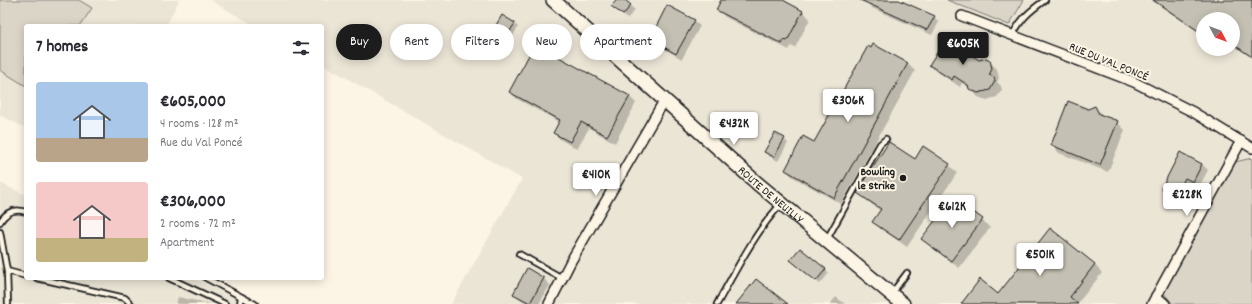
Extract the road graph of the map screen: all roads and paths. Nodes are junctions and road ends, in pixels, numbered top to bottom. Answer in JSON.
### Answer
{"nodes":[{"id":1,"x":553,"y":0,"type":"edge"},
{"id":2,"x":1045,"y":0,"type":"edge"},
{"id":3,"x":962,"y":16,"type":"dead end"},
{"id":4,"x":1012,"y":36,"type":"junction"},
{"id":5,"x":664,"y":101,"type":"junction"},
{"id":6,"x":886,"y":139,"type":"dead end"},
{"id":7,"x":1241,"y":141,"type":"junction"},
{"id":8,"x":1252,"y":148,"type":"edge"},
{"id":9,"x":781,"y":203,"type":"junction"},
{"id":10,"x":24,"y":211,"type":"edge"},
{"id":11,"x":0,"y":222,"type":"edge"},
{"id":12,"x":0,"y":232,"type":"edge"},
{"id":13,"x":826,"y":241,"type":"junction"},
{"id":14,"x":520,"y":254,"type":"dead end"},
{"id":15,"x":7,"y":271,"type":"junction"},
{"id":16,"x":908,"y":273,"type":"dead end"},
{"id":17,"x":24,"y":275,"type":"edge"},
{"id":18,"x":562,"y":278,"type":"junction"},
{"id":19,"x":46,"y":280,"type":"edge"},
{"id":20,"x":174,"y":280,"type":"edge"},
{"id":21,"x":210,"y":280,"type":"edge"},
{"id":22,"x":890,"y":294,"type":"junction"},
{"id":23,"x":241,"y":297,"type":"junction"},
{"id":24,"x":1154,"y":300,"type":"edge"},
{"id":25,"x":8,"y":304,"type":"edge"},
{"id":26,"x":131,"y":304,"type":"edge"},
{"id":27,"x":225,"y":304,"type":"edge"},
{"id":28,"x":240,"y":304,"type":"edge"},
{"id":29,"x":255,"y":304,"type":"edge"},
{"id":30,"x":549,"y":304,"type":"edge"},
{"id":31,"x":717,"y":304,"type":"edge"},
{"id":32,"x":903,"y":304,"type":"edge"},
{"id":33,"x":1165,"y":304,"type":"edge"}],
"edges":[{"from":1,"to":5,"type":"main road","name":"ROUTE DE NEUILLY"},
{"from":2,"to":4,"type":"lane"},
{"from":3,"to":4,"type":"street","name":"RUE DU VAL PONCÉ"},
{"from":4,"to":7,"type":"street","name":"RUE DU VAL PONCÉ"},
{"from":5,"to":9,"type":"main road","name":"ROUTE DE NEUILLY"},
{"from":5,"to":18,"type":"street"},
{"from":6,"to":13,"type":"lane"},
{"from":7,"to":8,"type":"street","name":"RUE DU VAL PONCÉ"},
{"from":7,"to":24,"type":"street"},
{"from":9,"to":13,"type":"main road","name":"ROUTE DE NEUILLY"},
{"from":9,"to":31,"type":"lane"},
{"from":10,"to":11,"type":"lane"},
{"from":12,"to":15,"type":"lane"},
{"from":13,"to":22,"type":"main road","name":"ROUTE DE NEUILLY"},
{"from":14,"to":18,"type":"lane"},
{"from":15,"to":17,"type":"lane"},
{"from":15,"to":25,"type":"lane"},
{"from":16,"to":22,"type":"lane"},
{"from":18,"to":30,"type":"street"},
{"from":19,"to":26,"type":"lane"},
{"from":20,"to":27,"type":"lane"},
{"from":21,"to":23,"type":"lane"},
{"from":22,"to":32,"type":"main road","name":"ROUTE DE NEUILLY"},
{"from":23,"to":28,"type":"lane"},
{"from":23,"to":29,"type":"lane"},
{"from":24,"to":33,"type":"street"}]}
